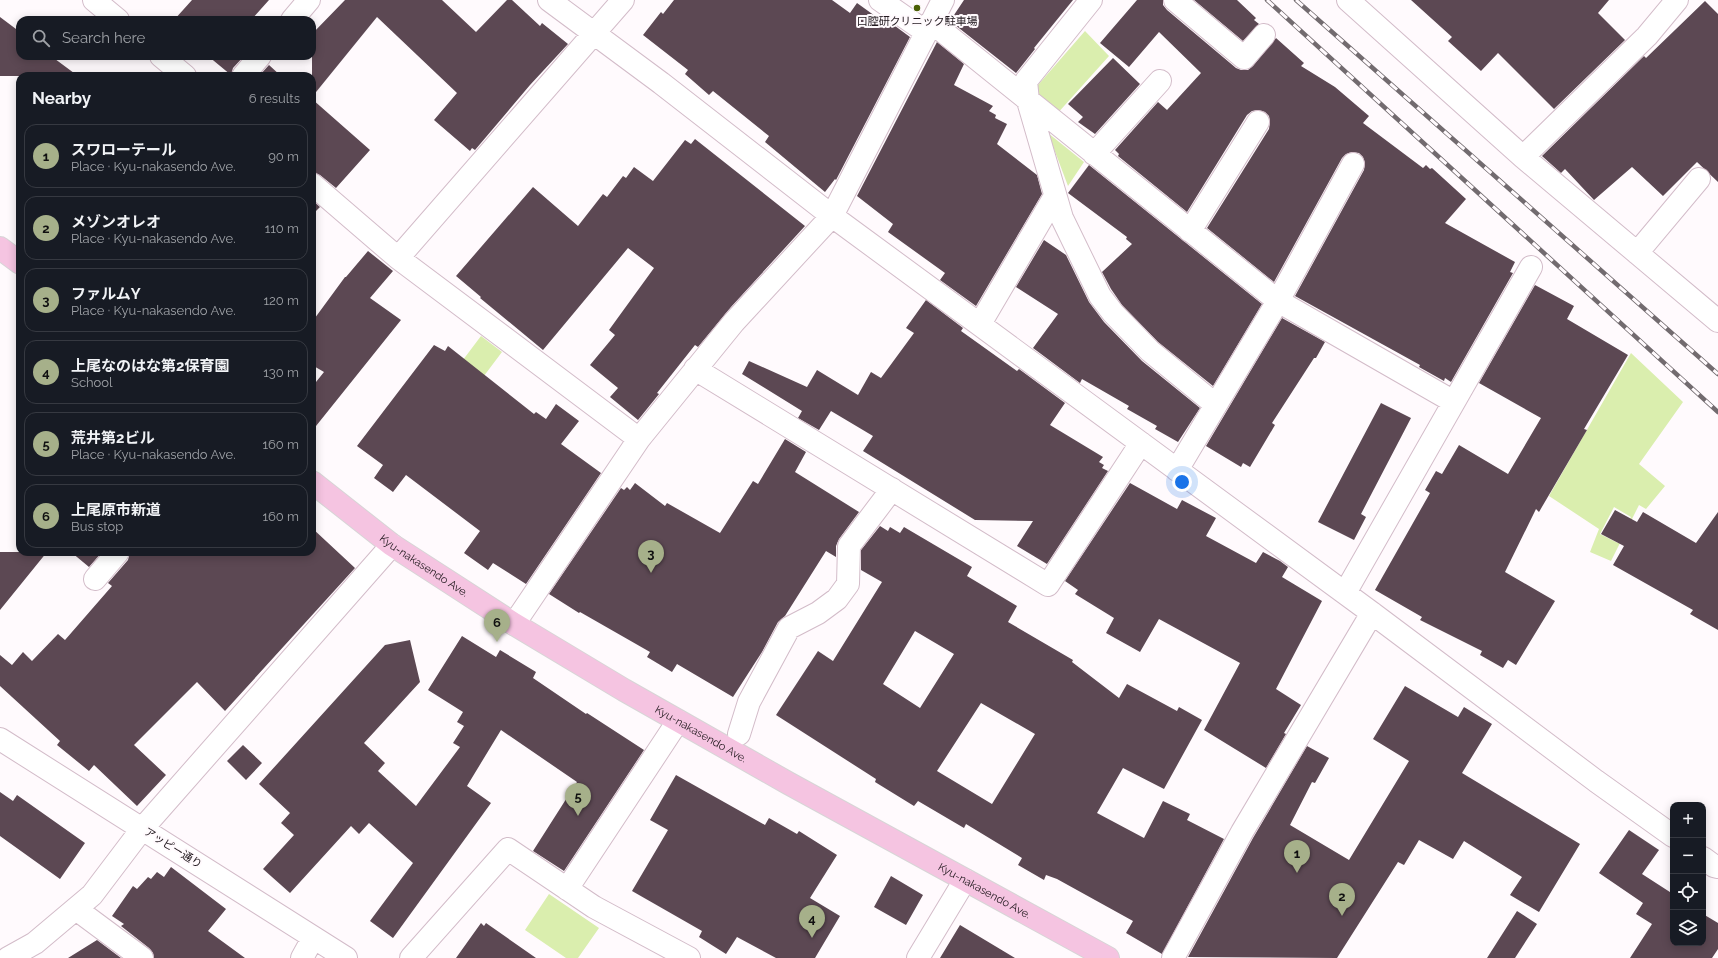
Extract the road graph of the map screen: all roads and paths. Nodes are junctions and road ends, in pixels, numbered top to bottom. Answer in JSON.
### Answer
{"nodes":[{"id":1,"x":94,"y":0,"type":"edge"},
{"id":2,"x":309,"y":0,"type":"edge"},
{"id":3,"x":549,"y":0,"type":"edge"},
{"id":4,"x":623,"y":0,"type":"edge"},
{"id":5,"x":880,"y":0,"type":"edge"},
{"id":6,"x":943,"y":0,"type":"edge"},
{"id":7,"x":1091,"y":0,"type":"edge"},
{"id":8,"x":1175,"y":0,"type":"edge"},
{"id":9,"x":1348,"y":0,"type":"edge"},
{"id":10,"x":1677,"y":0,"type":"edge"},
{"id":11,"x":113,"y":16,"type":"edge"},
{"id":12,"x":295,"y":16,"type":"edge"},
{"id":13,"x":928,"y":27,"type":"junction"},
{"id":14,"x":594,"y":33,"type":"junction"},
{"id":15,"x":1264,"y":35,"type":"dead end"},
{"id":16,"x":166,"y":60,"type":"edge"},
{"id":17,"x":257,"y":60,"type":"edge"},
{"id":18,"x":180,"y":72,"type":"edge"},
{"id":19,"x":246,"y":72,"type":"edge"},
{"id":20,"x":1160,"y":82,"type":"dead end"},
{"id":21,"x":1028,"y":102,"type":"junction"},
{"id":22,"x":1258,"y":122,"type":"dead end"},
{"id":23,"x":1094,"y":154,"type":"junction"},
{"id":24,"x":1523,"y":157,"type":"junction"},
{"id":25,"x":1354,"y":164,"type":"dead end"},
{"id":26,"x":1699,"y":179,"type":"dead end"},
{"id":27,"x":316,"y":187,"type":"edge"},
{"id":28,"x":1055,"y":196,"type":"junction"},
{"id":29,"x":832,"y":216,"type":"junction"},
{"id":30,"x":1190,"y":230,"type":"junction"},
{"id":31,"x":0,"y":248,"type":"edge"},
{"id":32,"x":1637,"y":253,"type":"junction"},
{"id":33,"x":398,"y":258,"type":"junction"},
{"id":34,"x":16,"y":260,"type":"edge"},
{"id":35,"x":1531,"y":267,"type":"dead end"},
{"id":36,"x":1278,"y":301,"type":"junction"},
{"id":37,"x":1718,"y":321,"type":"edge"},
{"id":38,"x":980,"y":324,"type":"junction"},
{"id":39,"x":695,"y":369,"type":"junction"},
{"id":40,"x":1454,"y":402,"type":"junction"},
{"id":41,"x":1216,"y":405,"type":"junction"},
{"id":42,"x":638,"y":440,"type":"junction"},
{"id":43,"x":1141,"y":444,"type":"junction"},
{"id":44,"x":1177,"y":470,"type":"junction"},
{"id":45,"x":316,"y":485,"type":"edge"},
{"id":46,"x":892,"y":489,"type":"junction"},
{"id":47,"x":392,"y":545,"type":"junction"},
{"id":48,"x":115,"y":556,"type":"edge"},
{"id":49,"x":95,"y":579,"type":"dead end"},
{"id":50,"x":1345,"y":593,"type":"junction"},
{"id":51,"x":1372,"y":613,"type":"junction"},
{"id":52,"x":514,"y":624,"type":"junction"},
{"id":53,"x":678,"y":721,"type":"junction"},
{"id":54,"x":739,"y":734,"type":"dead end"},
{"id":55,"x":0,"y":739,"type":"edge"},
{"id":56,"x":142,"y":829,"type":"junction"},
{"id":57,"x":1670,"y":834,"type":"edge"},
{"id":58,"x":1706,"y":860,"type":"edge"},
{"id":59,"x":1718,"y":867,"type":"edge"},
{"id":60,"x":965,"y":880,"type":"junction"},
{"id":61,"x":567,"y":889,"type":"junction"},
{"id":62,"x":76,"y":909,"type":"junction"},
{"id":63,"x":313,"y":938,"type":"junction"},
{"id":64,"x":8,"y":958,"type":"edge"},
{"id":65,"x":142,"y":958,"type":"edge"},
{"id":66,"x":302,"y":958,"type":"edge"},
{"id":67,"x":346,"y":958,"type":"edge"},
{"id":68,"x":411,"y":958,"type":"edge"},
{"id":69,"x":689,"y":958,"type":"edge"},
{"id":70,"x":918,"y":958,"type":"edge"},
{"id":71,"x":1108,"y":958,"type":"edge"},
{"id":72,"x":1173,"y":958,"type":"edge"}],
"edges":[{"from":1,"to":11,"type":"street"},
{"from":2,"to":12,"type":"street"},
{"from":3,"to":14,"type":"street"},
{"from":4,"to":14,"type":"street"},
{"from":5,"to":13,"type":"street"},
{"from":6,"to":13,"type":"street"},
{"from":7,"to":21,"type":"street"},
{"from":8,"to":15,"type":"street"},
{"from":9,"to":24,"type":"street"},
{"from":10,"to":24,"type":"street"},
{"from":13,"to":21,"type":"street"},
{"from":13,"to":29,"type":"street"},
{"from":14,"to":29,"type":"street"},
{"from":14,"to":33,"type":"street"},
{"from":16,"to":18,"type":"street"},
{"from":17,"to":19,"type":"street"},
{"from":20,"to":23,"type":"street"},
{"from":21,"to":23,"type":"street"},
{"from":21,"to":28,"type":"street"},
{"from":22,"to":30,"type":"street"},
{"from":23,"to":30,"type":"street"},
{"from":24,"to":32,"type":"street"},
{"from":25,"to":36,"type":"street"},
{"from":26,"to":32,"type":"street"},
{"from":27,"to":33,"type":"street"},
{"from":28,"to":38,"type":"street"},
{"from":28,"to":41,"type":"street"},
{"from":29,"to":38,"type":"street"},
{"from":29,"to":39,"type":"street"},
{"from":30,"to":36,"type":"street"},
{"from":31,"to":34,"type":"main road"},
{"from":32,"to":37,"type":"street"},
{"from":33,"to":42,"type":"street"},
{"from":35,"to":40,"type":"street"},
{"from":36,"to":40,"type":"street"},
{"from":36,"to":41,"type":"street"},
{"from":38,"to":43,"type":"street"},
{"from":39,"to":42,"type":"street"},
{"from":39,"to":46,"type":"street"},
{"from":40,"to":50,"type":"street"},
{"from":41,"to":44,"type":"street"},
{"from":42,"to":52,"type":"street"},
{"from":43,"to":44,"type":"street"},
{"from":43,"to":46,"type":"street"},
{"from":44,"to":50,"type":"street"},
{"from":45,"to":47,"type":"main road","name":"Kyu-nakasendo Ave."},
{"from":46,"to":54,"type":"street"},
{"from":47,"to":52,"type":"main road","name":"Kyu-nakasendo Ave."},
{"from":47,"to":56,"type":"street"},
{"from":48,"to":49,"type":"street"},
{"from":50,"to":51,"type":"street"},
{"from":51,"to":57,"type":"street"},
{"from":51,"to":72,"type":"street"},
{"from":52,"to":53,"type":"main road","name":"Kyu-nakasendo Ave."},
{"from":53,"to":60,"type":"main road","name":"Kyu-nakasendo Ave."},
{"from":53,"to":61,"type":"street"},
{"from":55,"to":56,"type":"street","name":"アッピー通り"},
{"from":56,"to":62,"type":"street"},
{"from":56,"to":63,"type":"street","name":"アッピー通り"},
{"from":58,"to":59,"type":"street"},
{"from":60,"to":70,"type":"street"},
{"from":60,"to":71,"type":"main road","name":"Kyu-nakasendo Ave."},
{"from":61,"to":68,"type":"street"},
{"from":61,"to":69,"type":"street"},
{"from":62,"to":64,"type":"street"},
{"from":62,"to":65,"type":"street"},
{"from":63,"to":66,"type":"street"},
{"from":63,"to":67,"type":"street","name":"アッピー通り"}]}
